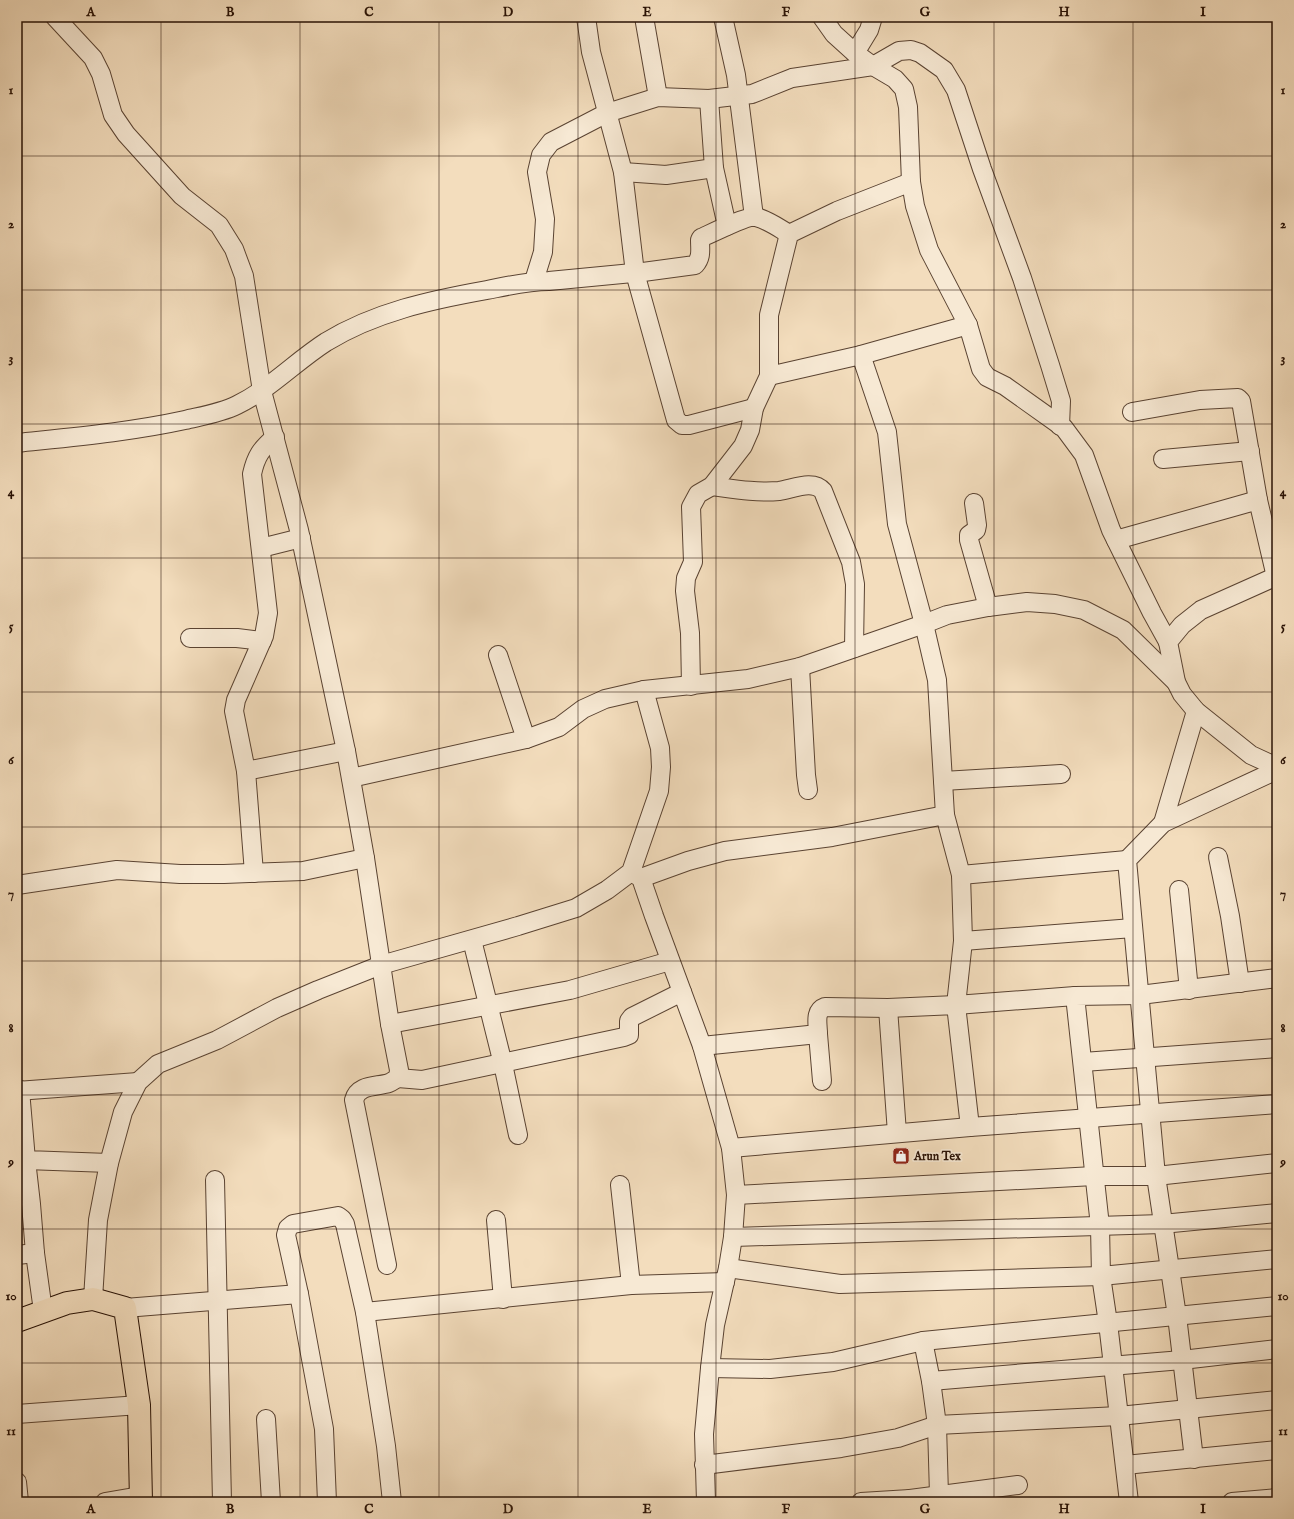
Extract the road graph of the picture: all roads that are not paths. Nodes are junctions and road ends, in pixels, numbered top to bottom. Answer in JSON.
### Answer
{"nodes":[{"id":1,"x":55,"y":17,"type":"edge"},
{"id":2,"x":586,"y":17,"type":"edge"},
{"id":3,"x":644,"y":17,"type":"edge"},
{"id":4,"x":723,"y":17,"type":"edge"},
{"id":5,"x":822,"y":17,"type":"edge"},
{"id":6,"x":873,"y":17,"type":"edge"},
{"id":7,"x":855,"y":53,"type":"junction"},
{"id":8,"x":873,"y":66,"type":"junction"},
{"id":9,"x":738,"y":96,"type":"junction"},
{"id":10,"x":658,"y":97,"type":"junction"},
{"id":11,"x":709,"y":99,"type":"junction"},
{"id":12,"x":607,"y":113,"type":"junction"},
{"id":13,"x":714,"y":168,"type":"junction"},
{"id":14,"x":623,"y":172,"type":"junction"},
{"id":15,"x":911,"y":182,"type":"junction"},
{"id":16,"x":754,"y":216,"type":"junction"},
{"id":17,"x":727,"y":226,"type":"junction"},
{"id":18,"x":789,"y":234,"type":"junction"},
{"id":19,"x":635,"y":272,"type":"junction"},
{"id":20,"x":534,"y":281,"type":"junction"},
{"id":21,"x":968,"y":325,"type":"junction"},
{"id":22,"x":861,"y":355,"type":"junction"},
{"id":23,"x":769,"y":376,"type":"junction"},
{"id":24,"x":262,"y":391,"type":"junction"},
{"id":25,"x":754,"y":408,"type":"junction"},
{"id":26,"x":1132,"y":412,"type":"dead end"},
{"id":27,"x":1060,"y":426,"type":"junction"},
{"id":28,"x":274,"y":437,"type":"junction"},
{"id":29,"x":17,"y":443,"type":"edge"},
{"id":30,"x":1250,"y":451,"type":"junction"},
{"id":31,"x":1163,"y":459,"type":"dead end"},
{"id":32,"x":712,"y":486,"type":"junction"},
{"id":33,"x":1258,"y":500,"type":"junction"},
{"id":34,"x":974,"y":503,"type":"dead end"},
{"id":35,"x":301,"y":538,"type":"junction"},
{"id":36,"x":1116,"y":540,"type":"junction"},
{"id":37,"x":261,"y":548,"type":"junction"},
{"id":38,"x":1277,"y":577,"type":"edge"},
{"id":39,"x":988,"y":607,"type":"junction"},
{"id":40,"x":924,"y":624,"type":"junction"},
{"id":41,"x":190,"y":638,"type":"dead end"},
{"id":42,"x":262,"y":642,"type":"junction"},
{"id":43,"x":1168,"y":642,"type":"junction"},
{"id":44,"x":854,"y":648,"type":"junction"},
{"id":45,"x":498,"y":655,"type":"dead end"},
{"id":46,"x":800,"y":667,"type":"junction"},
{"id":47,"x":1176,"y":682,"type":"junction"},
{"id":48,"x":691,"y":686,"type":"junction"},
{"id":49,"x":644,"y":690,"type":"junction"},
{"id":50,"x":1196,"y":712,"type":"junction"},
{"id":51,"x":526,"y":739,"type":"junction"},
{"id":52,"x":346,"y":752,"type":"junction"},
{"id":53,"x":1277,"y":767,"type":"edge"},
{"id":54,"x":1277,"y":770,"type":"edge"},
{"id":55,"x":246,"y":771,"type":"junction"},
{"id":56,"x":1061,"y":774,"type":"dead end"},
{"id":57,"x":351,"y":778,"type":"junction"},
{"id":58,"x":943,"y":780,"type":"junction"},
{"id":59,"x":808,"y":790,"type":"dead end"},
{"id":60,"x":945,"y":815,"type":"junction"},
{"id":61,"x":1163,"y":822,"type":"junction"},
{"id":62,"x":1218,"y":857,"type":"dead end"},
{"id":63,"x":365,"y":858,"type":"junction"},
{"id":64,"x":1127,"y":860,"type":"junction"},
{"id":65,"x":254,"y":873,"type":"junction"},
{"id":66,"x":636,"y":875,"type":"junction"},
{"id":67,"x":961,"y":875,"type":"junction"},
{"id":68,"x":17,"y":885,"type":"edge"},
{"id":69,"x":1179,"y":890,"type":"dead end"},
{"id":70,"x":1133,"y":928,"type":"junction"},
{"id":71,"x":472,"y":940,"type":"junction"},
{"id":72,"x":963,"y":941,"type":"junction"},
{"id":73,"x":670,"y":961,"type":"junction"},
{"id":74,"x":381,"y":965,"type":"junction"},
{"id":75,"x":1277,"y":978,"type":"edge"},
{"id":76,"x":1240,"y":983,"type":"junction"},
{"id":77,"x":1190,"y":990,"type":"junction"},
{"id":78,"x":682,"y":992,"type":"junction"},
{"id":79,"x":1140,"y":995,"type":"junction"},
{"id":80,"x":1075,"y":996,"type":"junction"},
{"id":81,"x":956,"y":1005,"type":"junction"},
{"id":82,"x":488,"y":1006,"type":"junction"},
{"id":83,"x":888,"y":1008,"type":"junction"},
{"id":84,"x":390,"y":1024,"type":"junction"},
{"id":85,"x":818,"y":1034,"type":"junction"},
{"id":86,"x":702,"y":1046,"type":"junction"},
{"id":87,"x":1277,"y":1048,"type":"edge"},
{"id":88,"x":1145,"y":1058,"type":"junction"},
{"id":89,"x":1083,"y":1062,"type":"junction"},
{"id":90,"x":503,"y":1064,"type":"junction"},
{"id":91,"x":398,"y":1078,"type":"junction"},
{"id":92,"x":822,"y":1081,"type":"dead end"},
{"id":93,"x":138,"y":1082,"type":"junction"},
{"id":94,"x":19,"y":1091,"type":"edge"},
{"id":95,"x":1277,"y":1104,"type":"edge"},
{"id":96,"x":1151,"y":1113,"type":"junction"},
{"id":97,"x":1088,"y":1119,"type":"junction"},
{"id":98,"x":970,"y":1127,"type":"junction"},
{"id":99,"x":897,"y":1133,"type":"junction"},
{"id":100,"x":518,"y":1135,"type":"dead end"},
{"id":101,"x":731,"y":1148,"type":"junction"},
{"id":102,"x":21,"y":1160,"type":"edge"},
{"id":103,"x":1277,"y":1162,"type":"edge"},
{"id":104,"x":109,"y":1163,"type":"junction"},
{"id":105,"x":1094,"y":1176,"type":"junction"},
{"id":106,"x":1156,"y":1176,"type":"junction"},
{"id":107,"x":215,"y":1180,"type":"dead end"},
{"id":108,"x":620,"y":1185,"type":"dead end"},
{"id":109,"x":736,"y":1195,"type":"junction"},
{"id":110,"x":24,"y":1205,"type":"edge"},
{"id":111,"x":1277,"y":1213,"type":"edge"},
{"id":112,"x":496,"y":1220,"type":"dead end"},
{"id":113,"x":1162,"y":1224,"type":"junction"},
{"id":114,"x":1100,"y":1226,"type":"junction"},
{"id":115,"x":733,"y":1237,"type":"junction"},
{"id":116,"x":35,"y":1253,"type":"junction"},
{"id":117,"x":17,"y":1255,"type":"edge"},
{"id":118,"x":1277,"y":1259,"type":"edge"},
{"id":119,"x":387,"y":1265,"type":"dead end"},
{"id":120,"x":1170,"y":1270,"type":"junction"},
{"id":121,"x":726,"y":1275,"type":"junction"},
{"id":122,"x":1101,"y":1276,"type":"junction"},
{"id":123,"x":631,"y":1285,"type":"junction"},
{"id":124,"x":298,"y":1294,"type":"junction"},
{"id":125,"x":93,"y":1299,"type":"junction"},
{"id":126,"x":503,"y":1299,"type":"junction"},
{"id":127,"x":218,"y":1300,"type":"junction"},
{"id":128,"x":1277,"y":1306,"type":"edge"},
{"id":129,"x":125,"y":1308,"type":"junction"},
{"id":130,"x":43,"y":1311,"type":"junction"},
{"id":131,"x":365,"y":1312,"type":"junction"},
{"id":132,"x":1177,"y":1316,"type":"junction"},
{"id":133,"x":17,"y":1321,"type":"edge"},
{"id":134,"x":1108,"y":1322,"type":"junction"},
{"id":135,"x":922,"y":1341,"type":"junction"},
{"id":136,"x":1277,"y":1349,"type":"edge"},
{"id":137,"x":1182,"y":1360,"type":"junction"},
{"id":138,"x":1113,"y":1366,"type":"junction"},
{"id":139,"x":710,"y":1368,"type":"junction"},
{"id":140,"x":931,"y":1381,"type":"junction"},
{"id":141,"x":1277,"y":1400,"type":"edge"},
{"id":142,"x":139,"y":1405,"type":"junction"},
{"id":143,"x":1187,"y":1410,"type":"junction"},
{"id":144,"x":17,"y":1414,"type":"edge"},
{"id":145,"x":1119,"y":1416,"type":"junction"},
{"id":146,"x":266,"y":1419,"type":"dead end"},
{"id":147,"x":937,"y":1425,"type":"junction"},
{"id":148,"x":1277,"y":1450,"type":"edge"},
{"id":149,"x":1194,"y":1459,"type":"junction"},
{"id":150,"x":704,"y":1465,"type":"junction"},
{"id":151,"x":1125,"y":1465,"type":"junction"},
{"id":152,"x":17,"y":1482,"type":"edge"},
{"id":153,"x":1018,"y":1485,"type":"dead end"},
{"id":154,"x":940,"y":1495,"type":"junction"},
{"id":155,"x":1277,"y":1498,"type":"edge"},
{"id":156,"x":141,"y":1499,"type":"edge"},
{"id":157,"x":910,"y":1500,"type":"edge"},
{"id":158,"x":19,"y":1502,"type":"edge"},
{"id":159,"x":105,"y":1502,"type":"edge"},
{"id":160,"x":222,"y":1502,"type":"edge"},
{"id":161,"x":271,"y":1502,"type":"edge"},
{"id":162,"x":327,"y":1502,"type":"edge"},
{"id":163,"x":392,"y":1502,"type":"edge"},
{"id":164,"x":706,"y":1502,"type":"edge"},
{"id":165,"x":861,"y":1502,"type":"edge"},
{"id":166,"x":1129,"y":1502,"type":"edge"},
{"id":167,"x":1232,"y":1502,"type":"edge"}],
"edges":[{"from":1,"to":24,"type":"street"},
{"from":2,"to":12,"type":"street"},
{"from":3,"to":10,"type":"street"},
{"from":4,"to":9,"type":"street"},
{"from":5,"to":7,"type":"street"},
{"from":6,"to":7,"type":"street"},
{"from":7,"to":8,"type":"street"},
{"from":8,"to":9,"type":"street"},
{"from":8,"to":15,"type":"street"},
{"from":8,"to":27,"type":"street"},
{"from":9,"to":11,"type":"street"},
{"from":9,"to":16,"type":"street"},
{"from":10,"to":11,"type":"street"},
{"from":10,"to":12,"type":"street"},
{"from":11,"to":13,"type":"street"},
{"from":12,"to":14,"type":"street"},
{"from":12,"to":20,"type":"street"},
{"from":13,"to":14,"type":"street"},
{"from":13,"to":17,"type":"street"},
{"from":14,"to":19,"type":"street"},
{"from":15,"to":18,"type":"street"},
{"from":15,"to":21,"type":"street"},
{"from":16,"to":17,"type":"street"},
{"from":16,"to":18,"type":"street"},
{"from":17,"to":19,"type":"street"},
{"from":18,"to":23,"type":"street"},
{"from":19,"to":20,"type":"street"},
{"from":19,"to":25,"type":"street"},
{"from":20,"to":24,"type":"street"},
{"from":21,"to":22,"type":"street"},
{"from":21,"to":27,"type":"street"},
{"from":22,"to":23,"type":"street"},
{"from":22,"to":40,"type":"street"},
{"from":23,"to":25,"type":"street"},
{"from":24,"to":28,"type":"street"},
{"from":24,"to":29,"type":"street"},
{"from":25,"to":32,"type":"street"},
{"from":26,"to":30,"type":"street"},
{"from":27,"to":36,"type":"street"},
{"from":28,"to":35,"type":"street"},
{"from":28,"to":37,"type":"street"},
{"from":30,"to":31,"type":"street"},
{"from":30,"to":33,"type":"street"},
{"from":32,"to":44,"type":"street"},
{"from":32,"to":48,"type":"street"},
{"from":33,"to":36,"type":"street"},
{"from":33,"to":38,"type":"street"},
{"from":34,"to":39,"type":"street"},
{"from":35,"to":37,"type":"street"},
{"from":35,"to":52,"type":"street"},
{"from":36,"to":43,"type":"street"},
{"from":37,"to":42,"type":"street"},
{"from":38,"to":43,"type":"street"},
{"from":39,"to":40,"type":"street"},
{"from":39,"to":47,"type":"street"},
{"from":40,"to":44,"type":"street"},
{"from":40,"to":58,"type":"street"},
{"from":41,"to":42,"type":"street"},
{"from":42,"to":55,"type":"street"},
{"from":43,"to":47,"type":"street"},
{"from":44,"to":46,"type":"street"},
{"from":45,"to":51,"type":"street"},
{"from":46,"to":48,"type":"street"},
{"from":46,"to":59,"type":"street"},
{"from":47,"to":50,"type":"street"},
{"from":48,"to":49,"type":"street"},
{"from":49,"to":51,"type":"street"},
{"from":49,"to":66,"type":"street"},
{"from":50,"to":53,"type":"street"},
{"from":50,"to":61,"type":"street"},
{"from":51,"to":57,"type":"street"},
{"from":52,"to":55,"type":"street"},
{"from":52,"to":57,"type":"street"},
{"from":54,"to":61,"type":"street"},
{"from":55,"to":65,"type":"street"},
{"from":56,"to":58,"type":"street"},
{"from":57,"to":63,"type":"street"},
{"from":58,"to":60,"type":"street"},
{"from":60,"to":66,"type":"street"},
{"from":60,"to":67,"type":"street"},
{"from":61,"to":64,"type":"street"},
{"from":62,"to":76,"type":"street"},
{"from":63,"to":65,"type":"street"},
{"from":63,"to":74,"type":"street"},
{"from":64,"to":67,"type":"street"},
{"from":64,"to":70,"type":"street"},
{"from":65,"to":68,"type":"street"},
{"from":66,"to":71,"type":"street"},
{"from":66,"to":73,"type":"street"},
{"from":67,"to":72,"type":"street"},
{"from":69,"to":77,"type":"street"},
{"from":70,"to":72,"type":"street"},
{"from":70,"to":79,"type":"street"},
{"from":71,"to":74,"type":"street"},
{"from":71,"to":82,"type":"street"},
{"from":72,"to":81,"type":"street"},
{"from":73,"to":78,"type":"street"},
{"from":73,"to":82,"type":"street"},
{"from":74,"to":84,"type":"street"},
{"from":74,"to":93,"type":"street"},
{"from":75,"to":76,"type":"street"},
{"from":76,"to":77,"type":"street"},
{"from":77,"to":79,"type":"street"},
{"from":78,"to":86,"type":"street"},
{"from":78,"to":90,"type":"street"},
{"from":79,"to":80,"type":"street"},
{"from":79,"to":88,"type":"street"},
{"from":80,"to":81,"type":"street"},
{"from":80,"to":89,"type":"street"},
{"from":81,"to":83,"type":"street"},
{"from":81,"to":98,"type":"street"},
{"from":82,"to":84,"type":"street"},
{"from":82,"to":90,"type":"street"},
{"from":83,"to":85,"type":"street"},
{"from":83,"to":99,"type":"street"},
{"from":84,"to":91,"type":"street"},
{"from":85,"to":86,"type":"street"},
{"from":85,"to":92,"type":"street"},
{"from":86,"to":101,"type":"street"},
{"from":87,"to":88,"type":"street"},
{"from":88,"to":89,"type":"street"},
{"from":88,"to":96,"type":"street"},
{"from":89,"to":97,"type":"street"},
{"from":90,"to":91,"type":"street"},
{"from":90,"to":100,"type":"street"},
{"from":91,"to":119,"type":"street"},
{"from":93,"to":94,"type":"street"},
{"from":93,"to":104,"type":"street"},
{"from":94,"to":102,"type":"street"},
{"from":95,"to":96,"type":"street"},
{"from":96,"to":97,"type":"street"},
{"from":96,"to":106,"type":"street"},
{"from":97,"to":98,"type":"street"},
{"from":97,"to":105,"type":"street"},
{"from":98,"to":99,"type":"street"},
{"from":99,"to":101,"type":"street"},
{"from":101,"to":109,"type":"street"},
{"from":102,"to":104,"type":"street"},
{"from":102,"to":110,"type":"street"},
{"from":103,"to":106,"type":"street"},
{"from":104,"to":125,"type":"street"},
{"from":105,"to":106,"type":"street"},
{"from":105,"to":109,"type":"street"},
{"from":105,"to":114,"type":"street"},
{"from":106,"to":113,"type":"street"},
{"from":107,"to":127,"type":"street"},
{"from":108,"to":123,"type":"street"},
{"from":109,"to":115,"type":"street"},
{"from":110,"to":116,"type":"street"},
{"from":111,"to":113,"type":"street"},
{"from":112,"to":126,"type":"street"},
{"from":113,"to":114,"type":"street"},
{"from":113,"to":120,"type":"street"},
{"from":114,"to":115,"type":"street"},
{"from":114,"to":122,"type":"street"},
{"from":115,"to":121,"type":"street"},
{"from":116,"to":117,"type":"street"},
{"from":116,"to":130,"type":"street"},
{"from":118,"to":120,"type":"street"},
{"from":120,"to":122,"type":"street"},
{"from":120,"to":132,"type":"street"},
{"from":121,"to":122,"type":"street"},
{"from":121,"to":123,"type":"street"},
{"from":121,"to":139,"type":"street"},
{"from":122,"to":134,"type":"street"},
{"from":123,"to":126,"type":"street"},
{"from":124,"to":127,"type":"street"},
{"from":124,"to":131,"type":"street"},
{"from":124,"to":162,"type":"street"},
{"from":125,"to":129,"type":"main road"},
{"from":125,"to":130,"type":"main road"},
{"from":126,"to":131,"type":"street"},
{"from":127,"to":129,"type":"street"},
{"from":127,"to":160,"type":"street"},
{"from":128,"to":132,"type":"street"},
{"from":129,"to":142,"type":"main road"},
{"from":130,"to":133,"type":"main road"},
{"from":131,"to":163,"type":"street"},
{"from":132,"to":134,"type":"street"},
{"from":132,"to":137,"type":"street"},
{"from":134,"to":135,"type":"street"},
{"from":134,"to":138,"type":"street"},
{"from":135,"to":139,"type":"street"},
{"from":135,"to":140,"type":"street"},
{"from":136,"to":137,"type":"street"},
{"from":137,"to":138,"type":"street"},
{"from":137,"to":143,"type":"street"},
{"from":138,"to":140,"type":"street"},
{"from":138,"to":145,"type":"street"},
{"from":139,"to":150,"type":"street"},
{"from":140,"to":147,"type":"street"},
{"from":141,"to":143,"type":"street"},
{"from":142,"to":144,"type":"street"},
{"from":142,"to":156,"type":"main road"},
{"from":143,"to":145,"type":"street"},
{"from":143,"to":149,"type":"street"},
{"from":145,"to":147,"type":"street"},
{"from":145,"to":151,"type":"street"},
{"from":146,"to":161,"type":"street"},
{"from":147,"to":150,"type":"street"},
{"from":147,"to":154,"type":"street"},
{"from":148,"to":149,"type":"street"},
{"from":149,"to":151,"type":"street"},
{"from":150,"to":164,"type":"street"},
{"from":151,"to":166,"type":"street"},
{"from":152,"to":158,"type":"street"},
{"from":153,"to":154,"type":"street"},
{"from":154,"to":157,"type":"street"},
{"from":155,"to":167,"type":"street"},
{"from":156,"to":159,"type":"street"},
{"from":157,"to":165,"type":"street"}]}
